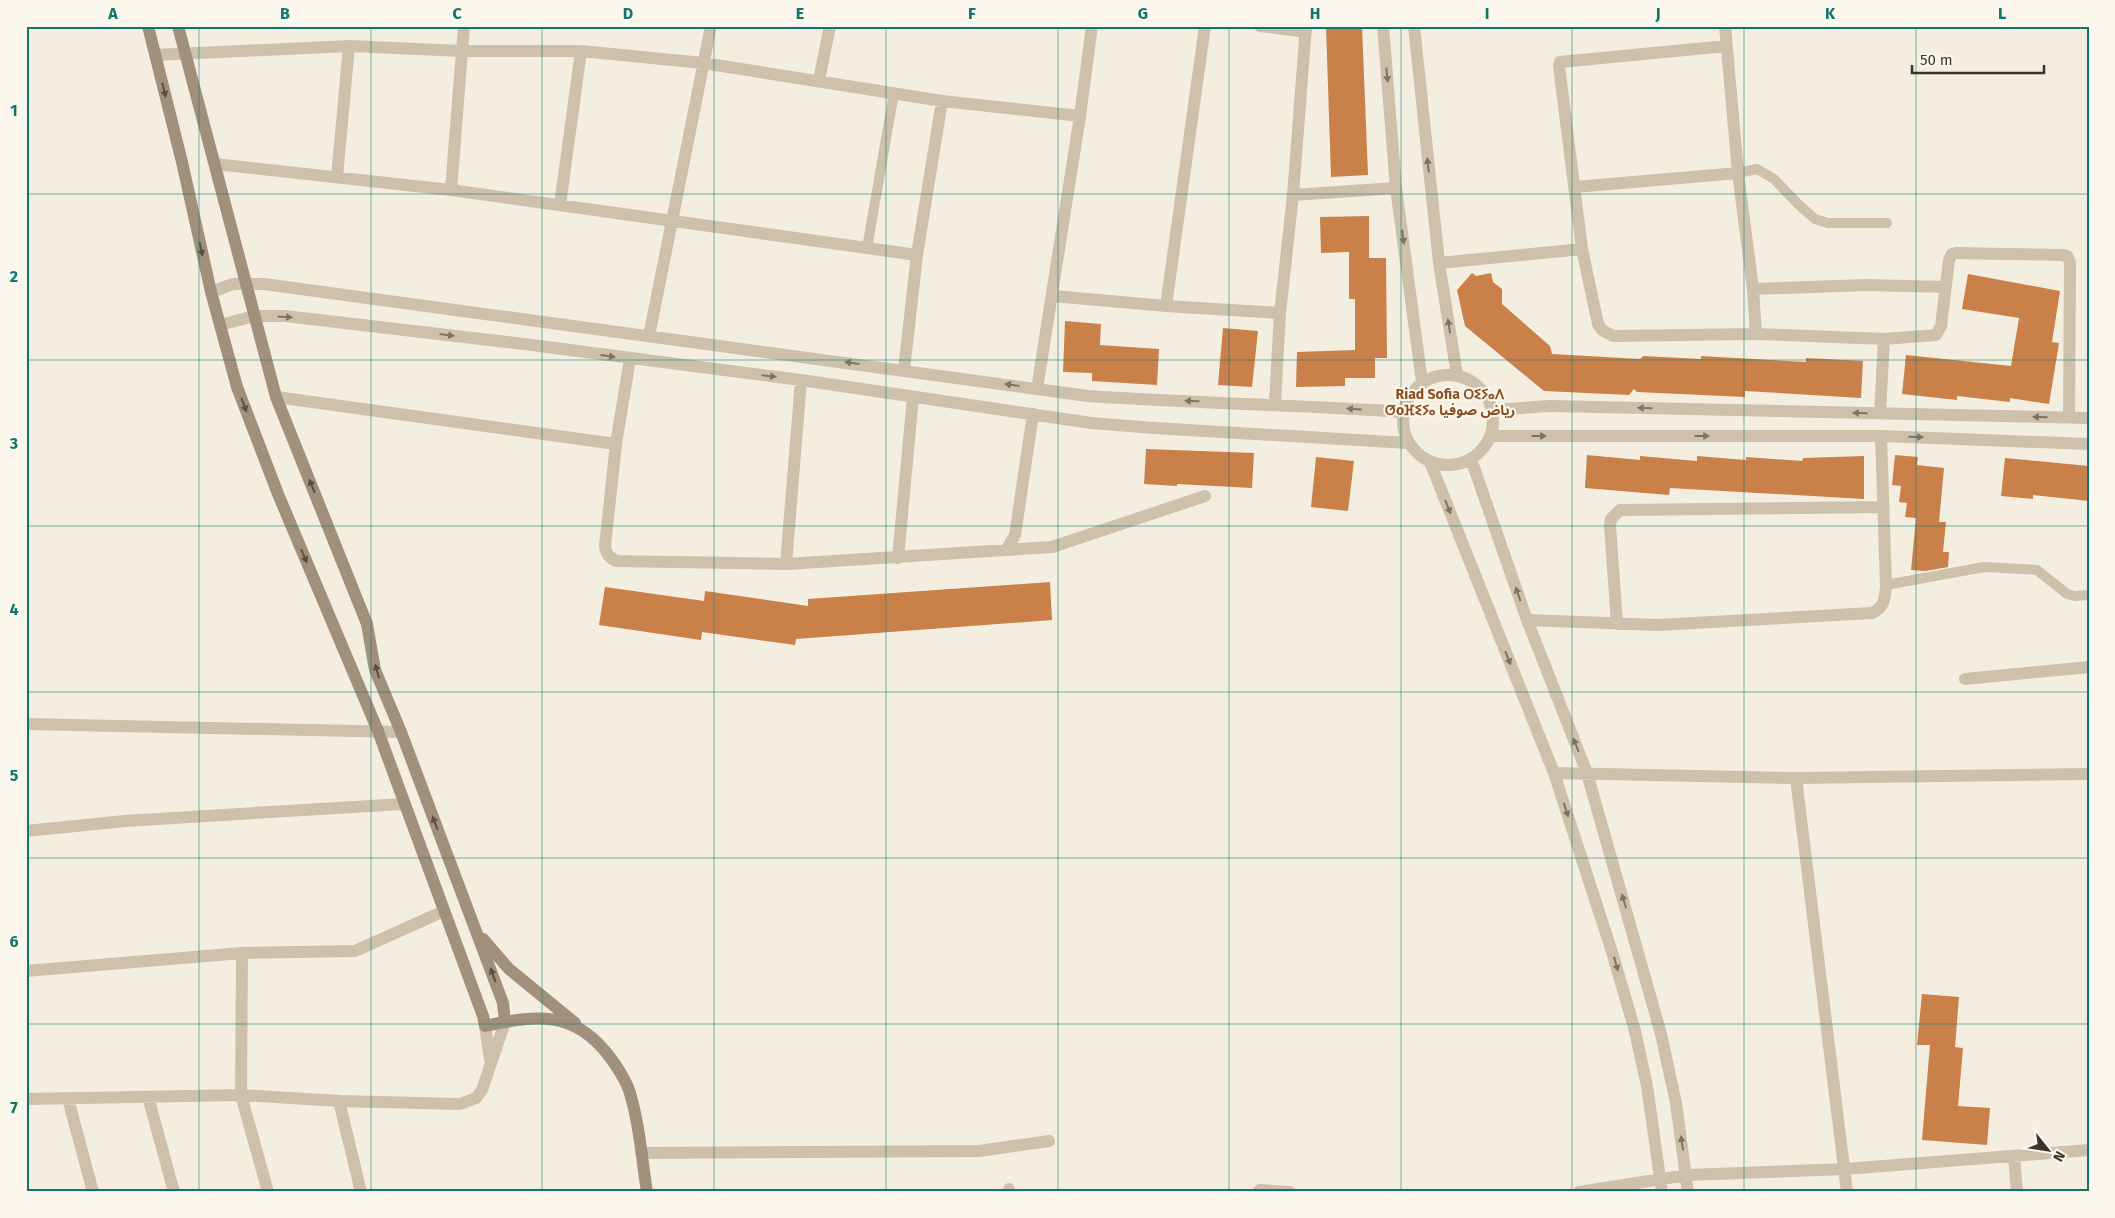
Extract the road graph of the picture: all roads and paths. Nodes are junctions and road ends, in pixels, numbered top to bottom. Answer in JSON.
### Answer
{"nodes":[{"id":1,"x":148,"y":26,"type":"edge"},
{"id":2,"x":178,"y":26,"type":"edge"},
{"id":3,"x":464,"y":26,"type":"edge"},
{"id":4,"x":711,"y":26,"type":"edge"},
{"id":5,"x":830,"y":26,"type":"edge"},
{"id":6,"x":1092,"y":26,"type":"edge"},
{"id":7,"x":1205,"y":26,"type":"edge"},
{"id":8,"x":1260,"y":26,"type":"edge"},
{"id":9,"x":1383,"y":26,"type":"edge"},
{"id":10,"x":1414,"y":26,"type":"edge"},
{"id":11,"x":1725,"y":26,"type":"edge"},
{"id":12,"x":1306,"y":29,"type":"edge"},
{"id":13,"x":349,"y":46,"type":"junction"},
{"id":14,"x":1727,"y":46,"type":"junction"},
{"id":15,"x":462,"y":50,"type":"junction"},
{"id":16,"x":581,"y":51,"type":"junction"},
{"id":17,"x":187,"y":54,"type":"junction"},
{"id":18,"x":156,"y":55,"type":"junction"},
{"id":19,"x":703,"y":62,"type":"junction"},
{"id":20,"x":819,"y":80,"type":"junction"},
{"id":21,"x":894,"y":93,"type":"junction"},
{"id":22,"x":942,"y":100,"type":"junction"},
{"id":23,"x":1080,"y":116,"type":"junction"},
{"id":24,"x":215,"y":164,"type":"junction"},
{"id":25,"x":1738,"y":173,"type":"junction"},
{"id":26,"x":337,"y":176,"type":"junction"},
{"id":27,"x":1575,"y":187,"type":"junction"},
{"id":28,"x":1396,"y":188,"type":"junction"},
{"id":29,"x":451,"y":190,"type":"junction"},
{"id":30,"x":1293,"y":195,"type":"junction"},
{"id":31,"x":560,"y":205,"type":"junction"},
{"id":32,"x":671,"y":220,"type":"junction"},
{"id":33,"x":1887,"y":223,"type":"dead end"},
{"id":34,"x":867,"y":248,"type":"junction"},
{"id":35,"x":1582,"y":249,"type":"junction"},
{"id":36,"x":917,"y":255,"type":"junction"},
{"id":37,"x":1439,"y":263,"type":"junction"},
{"id":38,"x":246,"y":283,"type":"junction"},
{"id":39,"x":1945,"y":287,"type":"junction"},
{"id":40,"x":1753,"y":289,"type":"junction"},
{"id":41,"x":211,"y":292,"type":"junction"},
{"id":42,"x":1053,"y":296,"type":"junction"},
{"id":43,"x":1166,"y":306,"type":"junction"},
{"id":44,"x":1280,"y":313,"type":"junction"},
{"id":45,"x":254,"y":316,"type":"junction"},
{"id":46,"x":220,"y":325,"type":"junction"},
{"id":47,"x":1756,"y":334,"type":"junction"},
{"id":48,"x":649,"y":336,"type":"junction"},
{"id":49,"x":1884,"y":339,"type":"junction"},
{"id":50,"x":630,"y":359,"type":"junction"},
{"id":51,"x":904,"y":370,"type":"junction"},
{"id":52,"x":1457,"y":374,"type":"junction"},
{"id":53,"x":801,"y":380,"type":"junction"},
{"id":54,"x":1422,"y":382,"type":"junction"},
{"id":55,"x":1037,"y":389,"type":"junction"},
{"id":56,"x":276,"y":397,"type":"junction"},
{"id":57,"x":913,"y":397,"type":"junction"},
{"id":58,"x":1275,"y":404,"type":"junction"},
{"id":59,"x":1492,"y":410,"type":"junction"},
{"id":60,"x":1403,"y":412,"type":"junction"},
{"id":61,"x":1880,"y":413,"type":"junction"},
{"id":62,"x":1033,"y":414,"type":"junction"},
{"id":63,"x":2069,"y":418,"type":"junction"},
{"id":64,"x":2089,"y":418,"type":"edge"},
{"id":65,"x":1490,"y":436,"type":"junction"},
{"id":66,"x":1881,"y":436,"type":"junction"},
{"id":67,"x":1408,"y":443,"type":"junction"},
{"id":68,"x":616,"y":444,"type":"junction"},
{"id":69,"x":2089,"y":444,"type":"edge"},
{"id":70,"x":1471,"y":459,"type":"junction"},
{"id":71,"x":1430,"y":462,"type":"junction"},
{"id":72,"x":1205,"y":496,"type":"dead end"},
{"id":73,"x":1883,"y":507,"type":"junction"},
{"id":74,"x":1006,"y":550,"type":"junction"},
{"id":75,"x":898,"y":558,"type":"junction"},
{"id":76,"x":786,"y":564,"type":"junction"},
{"id":77,"x":1886,"y":585,"type":"junction"},
{"id":78,"x":2089,"y":595,"type":"edge"},
{"id":79,"x":1527,"y":620,"type":"junction"},
{"id":80,"x":1616,"y":624,"type":"junction"},
{"id":81,"x":2089,"y":667,"type":"edge"},
{"id":82,"x":1965,"y":679,"type":"dead end"},
{"id":83,"x":26,"y":724,"type":"edge"},
{"id":84,"x":378,"y":731,"type":"junction"},
{"id":85,"x":401,"y":732,"type":"junction"},
{"id":86,"x":1554,"y":773,"type":"junction"},
{"id":87,"x":1587,"y":774,"type":"junction"},
{"id":88,"x":2089,"y":774,"type":"edge"},
{"id":89,"x":1796,"y":778,"type":"junction"},
{"id":90,"x":403,"y":804,"type":"junction"},
{"id":91,"x":26,"y":831,"type":"edge"},
{"id":92,"x":444,"y":911,"type":"junction"},
{"id":93,"x":476,"y":932,"type":"junction"},
{"id":94,"x":242,"y":953,"type":"junction"},
{"id":95,"x":26,"y":971,"type":"edge"},
{"id":96,"x":505,"y":1022,"type":"junction"},
{"id":97,"x":485,"y":1026,"type":"junction"},
{"id":98,"x":582,"y":1029,"type":"junction"},
{"id":99,"x":491,"y":1061,"type":"junction"},
{"id":100,"x":241,"y":1095,"type":"junction"},
{"id":101,"x":148,"y":1097,"type":"junction"},
{"id":102,"x":26,"y":1099,"type":"edge"},
{"id":103,"x":68,"y":1099,"type":"junction"},
{"id":104,"x":339,"y":1101,"type":"junction"},
{"id":105,"x":1049,"y":1140,"type":"dead end"},
{"id":106,"x":2089,"y":1150,"type":"edge"},
{"id":107,"x":641,"y":1153,"type":"junction"},
{"id":108,"x":2014,"y":1157,"type":"junction"},
{"id":109,"x":1845,"y":1169,"type":"junction"},
{"id":110,"x":1687,"y":1175,"type":"junction"},
{"id":111,"x":1661,"y":1178,"type":"junction"},
{"id":112,"x":93,"y":1192,"type":"edge"},
{"id":113,"x":174,"y":1192,"type":"edge"},
{"id":114,"x":268,"y":1192,"type":"edge"},
{"id":115,"x":361,"y":1192,"type":"edge"},
{"id":116,"x":647,"y":1192,"type":"edge"},
{"id":117,"x":1258,"y":1192,"type":"edge"},
{"id":118,"x":1290,"y":1192,"type":"edge"},
{"id":119,"x":1579,"y":1192,"type":"edge"},
{"id":120,"x":1662,"y":1192,"type":"edge"},
{"id":121,"x":1688,"y":1192,"type":"edge"},
{"id":122,"x":1847,"y":1192,"type":"edge"},
{"id":123,"x":2016,"y":1192,"type":"edge"}],
"edges":[{"from":1,"to":18,"type":"street"},
{"from":2,"to":17,"type":"street"},
{"from":3,"to":15,"type":"street"},
{"from":4,"to":19,"type":"street"},
{"from":5,"to":20,"type":"street"},
{"from":6,"to":23,"type":"street"},
{"from":7,"to":43,"type":"street"},
{"from":8,"to":12,"type":"street"},
{"from":9,"to":28,"type":"street","one_way":true},
{"from":37,"to":10,"type":"street","one_way":true},
{"from":11,"to":14,"type":"street"},
{"from":12,"to":30,"type":"street"},
{"from":13,"to":15,"type":"street"},
{"from":13,"to":17,"type":"street"},
{"from":13,"to":26,"type":"street"},
{"from":14,"to":25,"type":"street"},
{"from":14,"to":27,"type":"street"},
{"from":15,"to":16,"type":"street"},
{"from":15,"to":29,"type":"street"},
{"from":16,"to":19,"type":"street"},
{"from":16,"to":31,"type":"street"},
{"from":17,"to":18,"type":"street"},
{"from":17,"to":24,"type":"street"},
{"from":18,"to":41,"type":"street","one_way":true},
{"from":19,"to":20,"type":"street"},
{"from":19,"to":32,"type":"street"},
{"from":20,"to":21,"type":"street"},
{"from":21,"to":22,"type":"street"},
{"from":21,"to":34,"type":"lane"},
{"from":22,"to":23,"type":"street"},
{"from":22,"to":36,"type":"street"},
{"from":23,"to":42,"type":"street"},
{"from":24,"to":26,"type":"street"},
{"from":24,"to":38,"type":"street"},
{"from":25,"to":27,"type":"street"},
{"from":25,"to":33,"type":"lane"},
{"from":25,"to":40,"type":"street"},
{"from":26,"to":29,"type":"street"},
{"from":27,"to":35,"type":"street"},
{"from":28,"to":30,"type":"street"},
{"from":28,"to":54,"type":"street","one_way":true},
{"from":29,"to":31,"type":"street"},
{"from":30,"to":44,"type":"street"},
{"from":31,"to":32,"type":"street"},
{"from":32,"to":34,"type":"street"},
{"from":32,"to":48,"type":"street"},
{"from":34,"to":36,"type":"street"},
{"from":35,"to":37,"type":"street"},
{"from":35,"to":47,"type":"street"},
{"from":36,"to":51,"type":"street"},
{"from":52,"to":37,"type":"street","one_way":true},
{"from":38,"to":41,"type":"street"},
{"from":38,"to":45,"type":"street"},
{"from":38,"to":48,"type":"street"},
{"from":39,"to":40,"type":"street"},
{"from":39,"to":49,"type":"street"},
{"from":39,"to":63,"type":"street"},
{"from":40,"to":47,"type":"street"},
{"from":41,"to":46,"type":"street"},
{"from":42,"to":43,"type":"street"},
{"from":42,"to":55,"type":"street"},
{"from":43,"to":44,"type":"street"},
{"from":44,"to":58,"type":"street"},
{"from":45,"to":46,"type":"street"},
{"from":45,"to":50,"type":"street","one_way":true},
{"from":45,"to":56,"type":"street"},
{"from":46,"to":84,"type":"street","one_way":true},
{"from":47,"to":49,"type":"street"},
{"from":51,"to":48,"type":"street","one_way":true},
{"from":49,"to":61,"type":"street"},
{"from":50,"to":53,"type":"street","one_way":true},
{"from":50,"to":68,"type":"street"},
{"from":55,"to":51,"type":"street","one_way":true},
{"from":52,"to":54,"type":"street"},
{"from":52,"to":59,"type":"street"},
{"from":53,"to":57,"type":"street"},
{"from":53,"to":76,"type":"street"},
{"from":54,"to":60,"type":"street"},
{"from":58,"to":55,"type":"street","one_way":true},
{"from":56,"to":68,"type":"street"},
{"from":85,"to":56,"type":"street","one_way":true},
{"from":57,"to":62,"type":"street"},
{"from":57,"to":75,"type":"street"},
{"from":60,"to":58,"type":"street","one_way":true},
{"from":61,"to":59,"type":"street","one_way":true},
{"from":59,"to":65,"type":"street"},
{"from":60,"to":67,"type":"street"},
{"from":63,"to":61,"type":"street","one_way":true},
{"from":62,"to":67,"type":"street"},
{"from":62,"to":74,"type":"street"},
{"from":63,"to":64,"type":"street"},
{"from":65,"to":66,"type":"street","one_way":true},
{"from":65,"to":70,"type":"street"},
{"from":66,"to":69,"type":"street","one_way":true},
{"from":66,"to":73,"type":"street"},
{"from":67,"to":71,"type":"street"},
{"from":68,"to":76,"type":"street"},
{"from":70,"to":71,"type":"street"},
{"from":79,"to":70,"type":"street","one_way":true},
{"from":71,"to":86,"type":"street","one_way":true},
{"from":72,"to":74,"type":"street"},
{"from":73,"to":77,"type":"street"},
{"from":73,"to":80,"type":"street"},
{"from":74,"to":75,"type":"street"},
{"from":75,"to":76,"type":"street"},
{"from":77,"to":78,"type":"lane"},
{"from":77,"to":80,"type":"street"},
{"from":79,"to":80,"type":"street"},
{"from":87,"to":79,"type":"street","one_way":true},
{"from":81,"to":82,"type":"street"},
{"from":83,"to":84,"type":"street"},
{"from":84,"to":85,"type":"street"},
{"from":84,"to":90,"type":"street"},
{"from":93,"to":85,"type":"street","one_way":true},
{"from":86,"to":87,"type":"street"},
{"from":86,"to":111,"type":"street","one_way":true},
{"from":87,"to":89,"type":"street"},
{"from":110,"to":87,"type":"street","one_way":true},
{"from":88,"to":89,"type":"street"},
{"from":89,"to":109,"type":"street"},
{"from":90,"to":91,"type":"street"},
{"from":90,"to":92,"type":"street"},
{"from":92,"to":94,"type":"street"},
{"from":92,"to":97,"type":"street"},
{"from":96,"to":93,"type":"street","one_way":true},
{"from":93,"to":98,"type":"street"},
{"from":94,"to":95,"type":"street"},
{"from":94,"to":100,"type":"street"},
{"from":96,"to":97,"type":"street"},
{"from":96,"to":98,"type":"street"},
{"from":96,"to":99,"type":"street"},
{"from":97,"to":99,"type":"street"},
{"from":98,"to":107,"type":"street"},
{"from":99,"to":104,"type":"street"},
{"from":100,"to":101,"type":"street"},
{"from":100,"to":104,"type":"street"},
{"from":100,"to":114,"type":"street"},
{"from":101,"to":103,"type":"street"},
{"from":101,"to":113,"type":"street"},
{"from":102,"to":103,"type":"street"},
{"from":103,"to":112,"type":"street"},
{"from":104,"to":115,"type":"street"},
{"from":105,"to":107,"type":"street"},
{"from":106,"to":108,"type":"street"},
{"from":107,"to":116,"type":"street"},
{"from":108,"to":109,"type":"street"},
{"from":108,"to":123,"type":"street"},
{"from":109,"to":110,"type":"street"},
{"from":109,"to":122,"type":"street"},
{"from":110,"to":111,"type":"street"},
{"from":110,"to":121,"type":"street"},
{"from":111,"to":119,"type":"street"},
{"from":111,"to":120,"type":"street"},
{"from":117,"to":118,"type":"street"}]}
